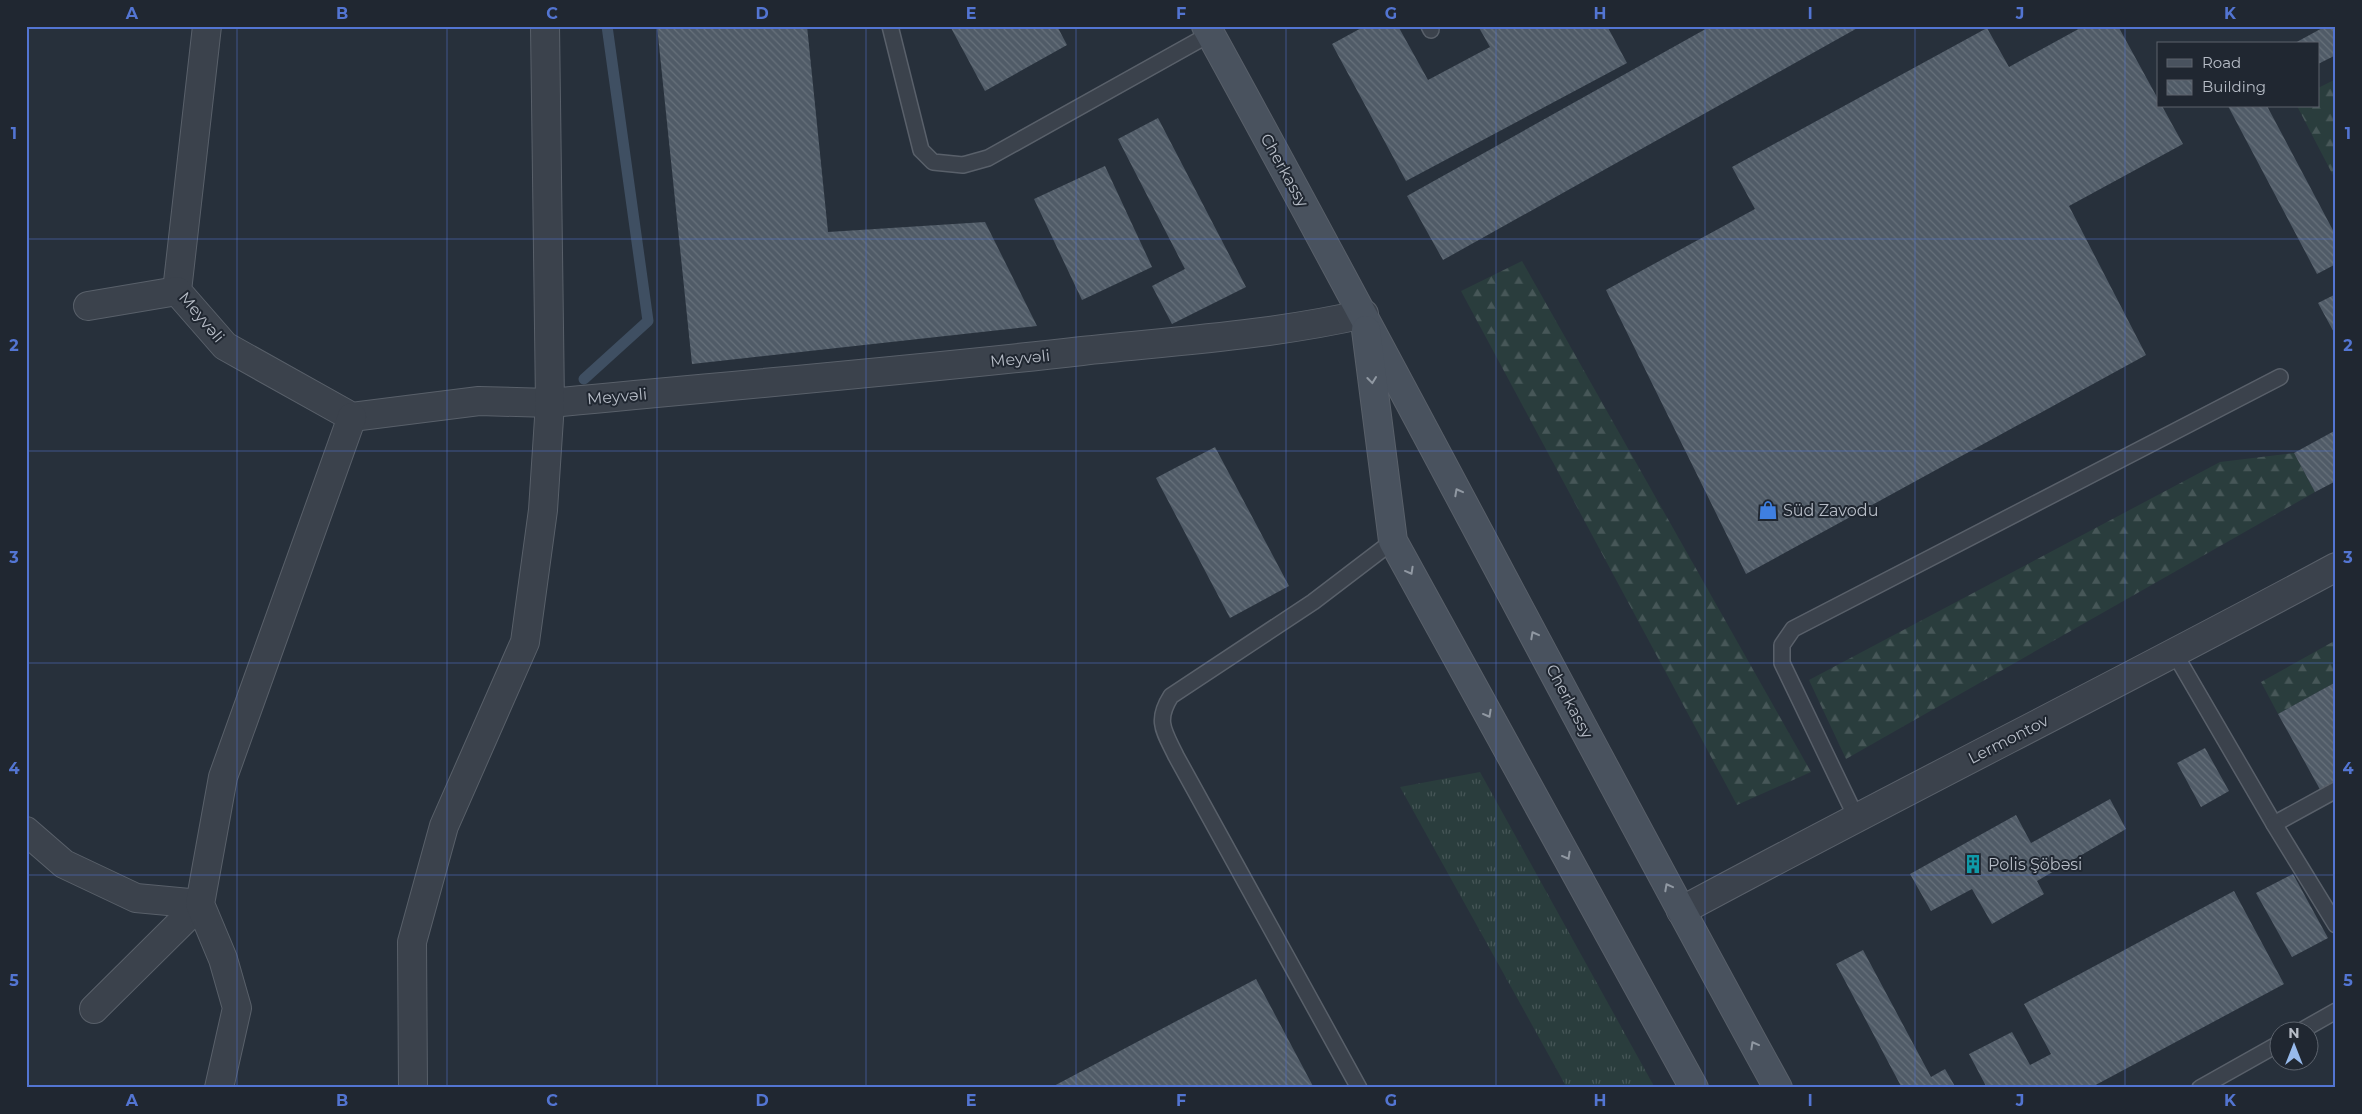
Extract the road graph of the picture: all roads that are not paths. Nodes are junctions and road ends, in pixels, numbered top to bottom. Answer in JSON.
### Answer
{"nodes":[{"id":1,"x":207,"y":26,"type":"edge"},
{"id":2,"x":545,"y":26,"type":"edge"},
{"id":3,"x":890,"y":26,"type":"edge"},
{"id":4,"x":1208,"y":30,"type":"edge"},
{"id":5,"x":177,"y":291,"type":"junction"},
{"id":6,"x":88,"y":306,"type":"dead end"},
{"id":7,"x":1364,"y":314,"type":"junction"},
{"id":8,"x":2280,"y":377,"type":"dead end"},
{"id":9,"x":550,"y":403,"type":"junction"},
{"id":10,"x":352,"y":417,"type":"junction"},
{"id":11,"x":1393,"y":541,"type":"junction"},
{"id":12,"x":2336,"y":567,"type":"edge"},
{"id":13,"x":2174,"y":654,"type":"junction"},
{"id":14,"x":2336,"y":790,"type":"edge"},
{"id":15,"x":1856,"y":817,"type":"junction"},
{"id":16,"x":2274,"y":824,"type":"junction"},
{"id":17,"x":26,"y":831,"type":"edge"},
{"id":18,"x":200,"y":904,"type":"junction"},
{"id":19,"x":1681,"y":911,"type":"junction"},
{"id":20,"x":2336,"y":925,"type":"edge"},
{"id":21,"x":94,"y":1010,"type":"dead end"},
{"id":22,"x":2336,"y":1011,"type":"edge"},
{"id":23,"x":2317,"y":1022,"type":"edge"},
{"id":24,"x":2270,"y":1049,"type":"edge"},
{"id":25,"x":219,"y":1088,"type":"edge"},
{"id":26,"x":413,"y":1088,"type":"edge"},
{"id":27,"x":1359,"y":1088,"type":"edge"},
{"id":28,"x":1694,"y":1088,"type":"edge"},
{"id":29,"x":1778,"y":1088,"type":"edge"},
{"id":30,"x":2200,"y":1088,"type":"edge"}],
"edges":[{"from":1,"to":5,"type":"street","name":"Meyvəli"},
{"from":2,"to":9,"type":"street"},
{"from":3,"to":4,"type":"lane"},
{"from":4,"to":7,"type":"street","name":"Cherkassy"},
{"from":5,"to":6,"type":"street"},
{"from":5,"to":10,"type":"street","name":"Meyvəli"},
{"from":7,"to":9,"type":"street","name":"Meyvəli"},
{"from":7,"to":11,"type":"street","name":"Cherkassy","one_way":true},
{"from":19,"to":7,"type":"street","name":"Cherkassy","one_way":true},
{"from":8,"to":15,"type":"lane"},
{"from":9,"to":10,"type":"street","name":"Meyvəli"},
{"from":9,"to":26,"type":"street"},
{"from":10,"to":18,"type":"street"},
{"from":11,"to":27,"type":"lane"},
{"from":11,"to":28,"type":"street","name":"Cherkassy","one_way":true},
{"from":12,"to":13,"type":"street","name":"Lermontov"},
{"from":13,"to":15,"type":"street","name":"Lermontov"},
{"from":13,"to":16,"type":"lane"},
{"from":14,"to":16,"type":"lane"},
{"from":15,"to":19,"type":"street","name":"Lermontov"},
{"from":16,"to":20,"type":"lane"},
{"from":17,"to":18,"type":"street"},
{"from":18,"to":21,"type":"street"},
{"from":18,"to":25,"type":"street"},
{"from":29,"to":19,"type":"street","name":"Cherkassy","one_way":true},
{"from":22,"to":23,"type":"lane"},
{"from":24,"to":30,"type":"lane"}]}
